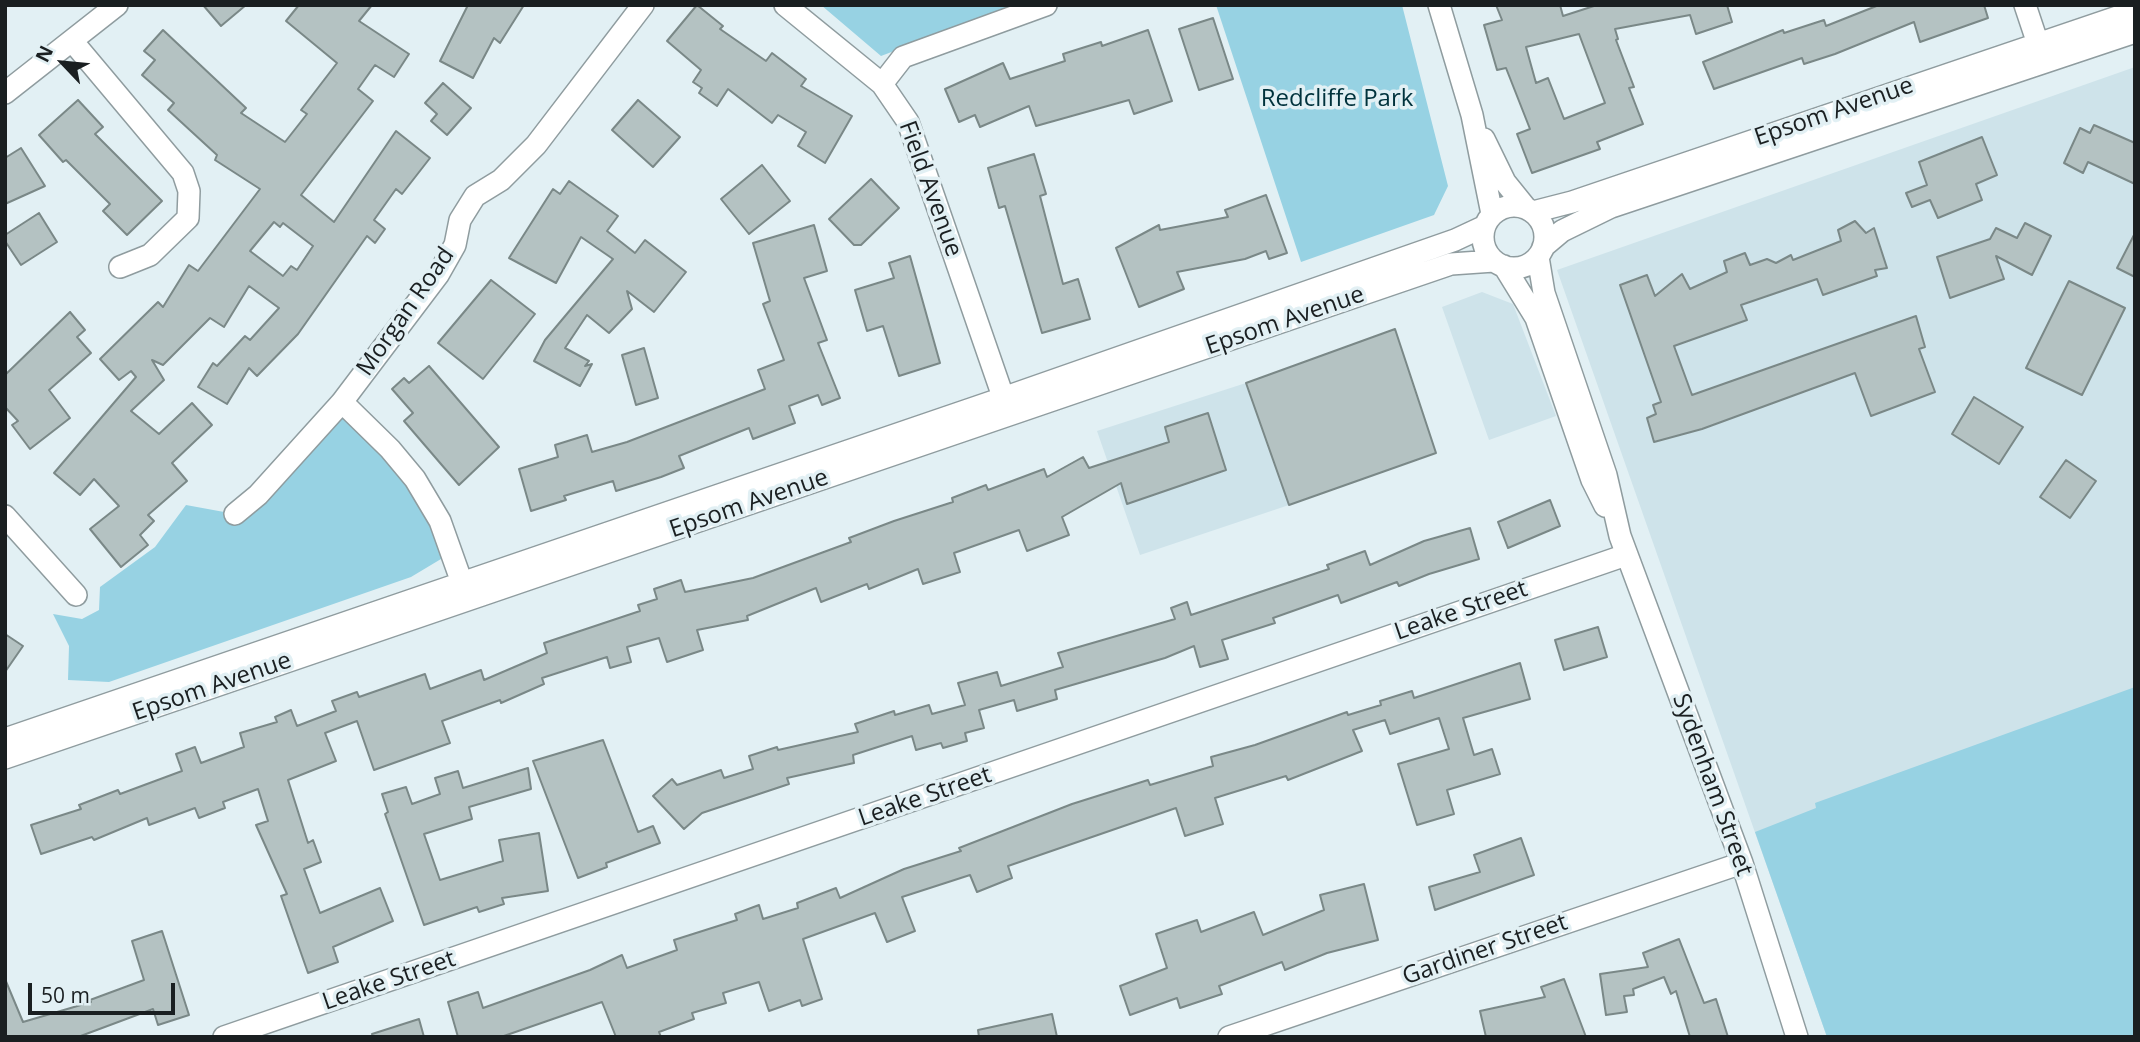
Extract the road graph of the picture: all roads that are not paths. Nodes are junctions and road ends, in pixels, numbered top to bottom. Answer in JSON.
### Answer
{"nodes":[{"id":1,"x":117,"y":5,"type":"edge"},
{"id":2,"x":643,"y":5,"type":"edge"},
{"id":3,"x":785,"y":5,"type":"edge"},
{"id":4,"x":1045,"y":5,"type":"edge"},
{"id":5,"x":1439,"y":5,"type":"edge"},
{"id":6,"x":2025,"y":5,"type":"edge"},
{"id":7,"x":2135,"y":11,"type":"edge"},
{"id":8,"x":2135,"y":32,"type":"edge"},
{"id":9,"x":73,"y":42,"type":"junction"},
{"id":10,"x":2041,"y":52,"type":"junction"},
{"id":11,"x":882,"y":84,"type":"junction"},
{"id":12,"x":5,"y":93,"type":"edge"},
{"id":13,"x":1472,"y":115,"type":"junction"},
{"id":14,"x":1530,"y":210,"type":"junction"},
{"id":15,"x":1488,"y":220,"type":"junction"},
{"id":16,"x":1541,"y":252,"type":"junction"},
{"id":17,"x":1499,"y":264,"type":"junction"},
{"id":18,"x":120,"y":267,"type":"dead end"},
{"id":19,"x":342,"y":402,"type":"junction"},
{"id":20,"x":1007,"y":407,"type":"junction"},
{"id":21,"x":235,"y":514,"type":"dead end"},
{"id":22,"x":5,"y":516,"type":"edge"},
{"id":23,"x":1623,"y":546,"type":"junction"},
{"id":24,"x":465,"y":592,"type":"junction"},
{"id":25,"x":76,"y":595,"type":"dead end"},
{"id":26,"x":5,"y":739,"type":"edge"},
{"id":27,"x":5,"y":758,"type":"edge"},
{"id":28,"x":1742,"y":863,"type":"junction"},
{"id":29,"x":224,"y":1037,"type":"edge"},
{"id":30,"x":1229,"y":1037,"type":"edge"},
{"id":31,"x":1797,"y":1037,"type":"edge"}],
"edges":[{"from":1,"to":9,"type":"street"},
{"from":2,"to":19,"type":"street","name":"Morgan Road"},
{"from":3,"to":11,"type":"street","name":"Field Avenue"},
{"from":4,"to":11,"type":"street"},
{"from":5,"to":13,"type":"street"},
{"from":6,"to":10,"type":"street"},
{"from":7,"to":10,"type":"street","name":"Epsom Avenue"},
{"from":8,"to":10,"type":"street","name":"Epsom Avenue"},
{"from":9,"to":12,"type":"street"},
{"from":9,"to":18,"type":"street"},
{"from":10,"to":14,"type":"street","name":"Epsom Avenue"},
{"from":10,"to":16,"type":"street","name":"Epsom Avenue"},
{"from":11,"to":20,"type":"street","name":"Field Avenue"},
{"from":13,"to":14,"type":"street"},
{"from":13,"to":15,"type":"street"},
{"from":14,"to":15,"type":"street"},
{"from":14,"to":16,"type":"street"},
{"from":15,"to":17,"type":"street"},
{"from":15,"to":20,"type":"street","name":"Epsom Avenue"},
{"from":16,"to":17,"type":"street"},
{"from":16,"to":23,"type":"street","name":"Sydenham Street"},
{"from":17,"to":20,"type":"street","name":"Epsom Avenue"},
{"from":17,"to":23,"type":"street","name":"Sydenham Street"},
{"from":19,"to":21,"type":"street","name":"Morgan Road"},
{"from":19,"to":24,"type":"street"},
{"from":20,"to":24,"type":"street","name":"Epsom Avenue"},
{"from":22,"to":25,"type":"street"},
{"from":23,"to":28,"type":"street","name":"Sydenham Street"},
{"from":23,"to":29,"type":"street","name":"Leake Street"},
{"from":24,"to":26,"type":"street","name":"Epsom Avenue"},
{"from":24,"to":27,"type":"street","name":"Epsom Avenue"},
{"from":28,"to":30,"type":"street","name":"Gardiner Street"},
{"from":28,"to":31,"type":"street","name":"Sydenham Street"}]}
